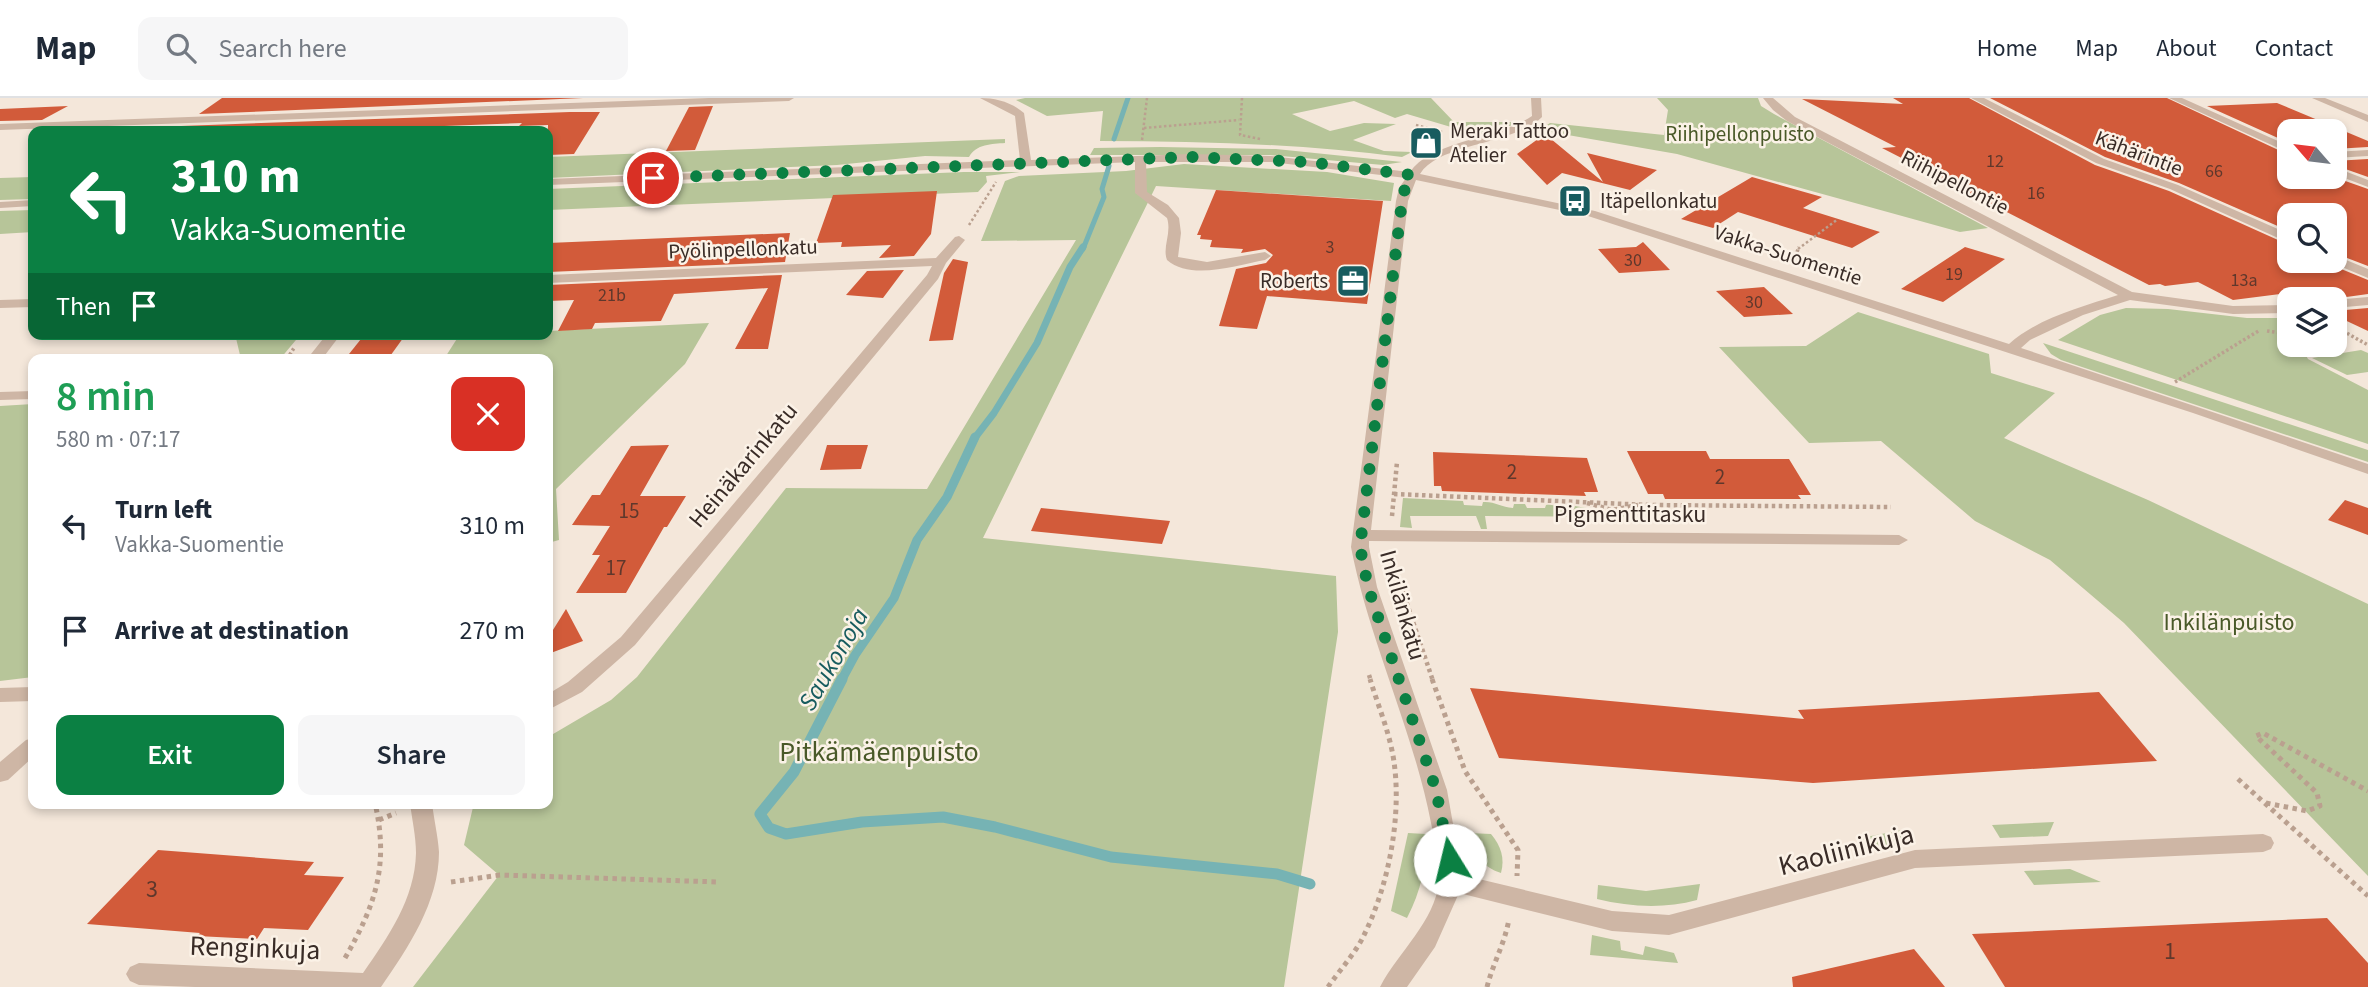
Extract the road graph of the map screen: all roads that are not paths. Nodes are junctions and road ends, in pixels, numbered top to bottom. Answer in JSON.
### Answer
{"nodes":[{"id":1,"x":397,"y":98,"type":"edge"},
{"id":2,"x":789,"y":98,"type":"edge"},
{"id":3,"x":985,"y":98,"type":"edge"},
{"id":4,"x":1536,"y":98,"type":"edge"},
{"id":5,"x":1768,"y":98,"type":"edge"},
{"id":6,"x":1976,"y":98,"type":"edge"},
{"id":7,"x":2174,"y":98,"type":"edge"},
{"id":8,"x":2317,"y":98,"type":"edge"},
{"id":9,"x":692,"y":100,"type":"edge"},
{"id":10,"x":374,"y":113,"type":"junction"},
{"id":11,"x":2368,"y":119,"type":"edge"},
{"id":12,"x":0,"y":127,"type":"edge"},
{"id":13,"x":2277,"y":145,"type":"edge"},
{"id":14,"x":2368,"y":153,"type":"edge"},
{"id":15,"x":2347,"y":154,"type":"edge"},
{"id":16,"x":1140,"y":158,"type":"junction"},
{"id":17,"x":1026,"y":163,"type":"junction"},
{"id":18,"x":1412,"y":175,"type":"junction"},
{"id":19,"x":2347,"y":175,"type":"edge"},
{"id":20,"x":553,"y":182,"type":"edge"},
{"id":21,"x":2368,"y":184,"type":"edge"},
{"id":22,"x":28,"y":204,"type":"edge"},
{"id":23,"x":0,"y":205,"type":"edge"},
{"id":24,"x":2277,"y":234,"type":"edge"},
{"id":25,"x":959,"y":240,"type":"road end"},
{"id":26,"x":1265,"y":256,"type":"dead end"},
{"id":27,"x":940,"y":262,"type":"junction"},
{"id":28,"x":2347,"y":265,"type":"edge"},
{"id":29,"x":2368,"y":274,"type":"edge"},
{"id":30,"x":553,"y":279,"type":"edge"},
{"id":31,"x":2129,"y":296,"type":"junction"},
{"id":32,"x":2368,"y":300,"type":"edge"},
{"id":33,"x":2347,"y":302,"type":"edge"},
{"id":34,"x":28,"y":303,"type":"edge"},
{"id":35,"x":0,"y":304,"type":"edge"},
{"id":36,"x":2277,"y":309,"type":"edge"},
{"id":37,"x":329,"y":340,"type":"edge"},
{"id":38,"x":2010,"y":351,"type":"junction"},
{"id":39,"x":318,"y":354,"type":"edge"},
{"id":40,"x":28,"y":395,"type":"edge"},
{"id":41,"x":0,"y":396,"type":"edge"},
{"id":42,"x":2368,"y":469,"type":"edge"},
{"id":43,"x":1361,"y":535,"type":"junction"},
{"id":44,"x":1899,"y":540,"type":"dead end"},
{"id":45,"x":28,"y":694,"type":"edge"},
{"id":46,"x":0,"y":695,"type":"edge"},
{"id":47,"x":553,"y":700,"type":"edge"},
{"id":48,"x":28,"y":749,"type":"edge"},
{"id":49,"x":0,"y":774,"type":"edge"},
{"id":50,"x":422,"y":809,"type":"edge"},
{"id":51,"x":2263,"y":843,"type":"dead end"},
{"id":52,"x":1451,"y":881,"type":"junction"},
{"id":53,"x":139,"y":974,"type":"dead end"},
{"id":54,"x":368,"y":985,"type":"edge"},
{"id":55,"x":1393,"y":987,"type":"edge"}],
"edges":[{"from":1,"to":10,"type":"street"},
{"from":2,"to":9,"type":"street"},
{"from":3,"to":17,"type":"street"},
{"from":4,"to":18,"type":"street"},
{"from":5,"to":31,"type":"street","name":"Riihipellontie"},
{"from":6,"to":24,"type":"street","name":"Kähärintie"},
{"from":7,"to":13,"type":"street"},
{"from":8,"to":11,"type":"street"},
{"from":9,"to":10,"type":"street"},
{"from":10,"to":12,"type":"street"},
{"from":14,"to":15,"type":"street"},
{"from":16,"to":17,"type":"street","name":"Vakka-Suomentie"},
{"from":16,"to":18,"type":"street","name":"Vakka-Suomentie"},
{"from":16,"to":26,"type":"street"},
{"from":17,"to":20,"type":"street","name":"Vakka-Suomentie"},
{"from":18,"to":38,"type":"street","name":"Vakka-Suomentie"},
{"from":18,"to":43,"type":"street","name":"Inkilänkatu"},
{"from":19,"to":21,"type":"street"},
{"from":22,"to":23,"type":"street"},
{"from":25,"to":27,"type":"street","name":"Heinäkarinkatu"},
{"from":27,"to":30,"type":"street","name":"Pyölinpellonkatu"},
{"from":27,"to":47,"type":"street","name":"Heinäkarinkatu"},
{"from":28,"to":29,"type":"street"},
{"from":31,"to":36,"type":"street"},
{"from":31,"to":38,"type":"street"},
{"from":32,"to":33,"type":"street"},
{"from":34,"to":35,"type":"street"},
{"from":37,"to":39,"type":"street"},
{"from":38,"to":42,"type":"street","name":"Vakka-Suomentie"},
{"from":40,"to":41,"type":"street"},
{"from":43,"to":44,"type":"street","name":"Pigmenttitasku"},
{"from":43,"to":52,"type":"street","name":"Inkilänkatu"},
{"from":45,"to":46,"type":"street"},
{"from":48,"to":49,"type":"street"},
{"from":50,"to":54,"type":"street"},
{"from":51,"to":52,"type":"street","name":"Kaoliinikuja"},
{"from":52,"to":55,"type":"street","name":"Inkilänkatu"},
{"from":53,"to":54,"type":"street","name":"Renginkuja"}]}
